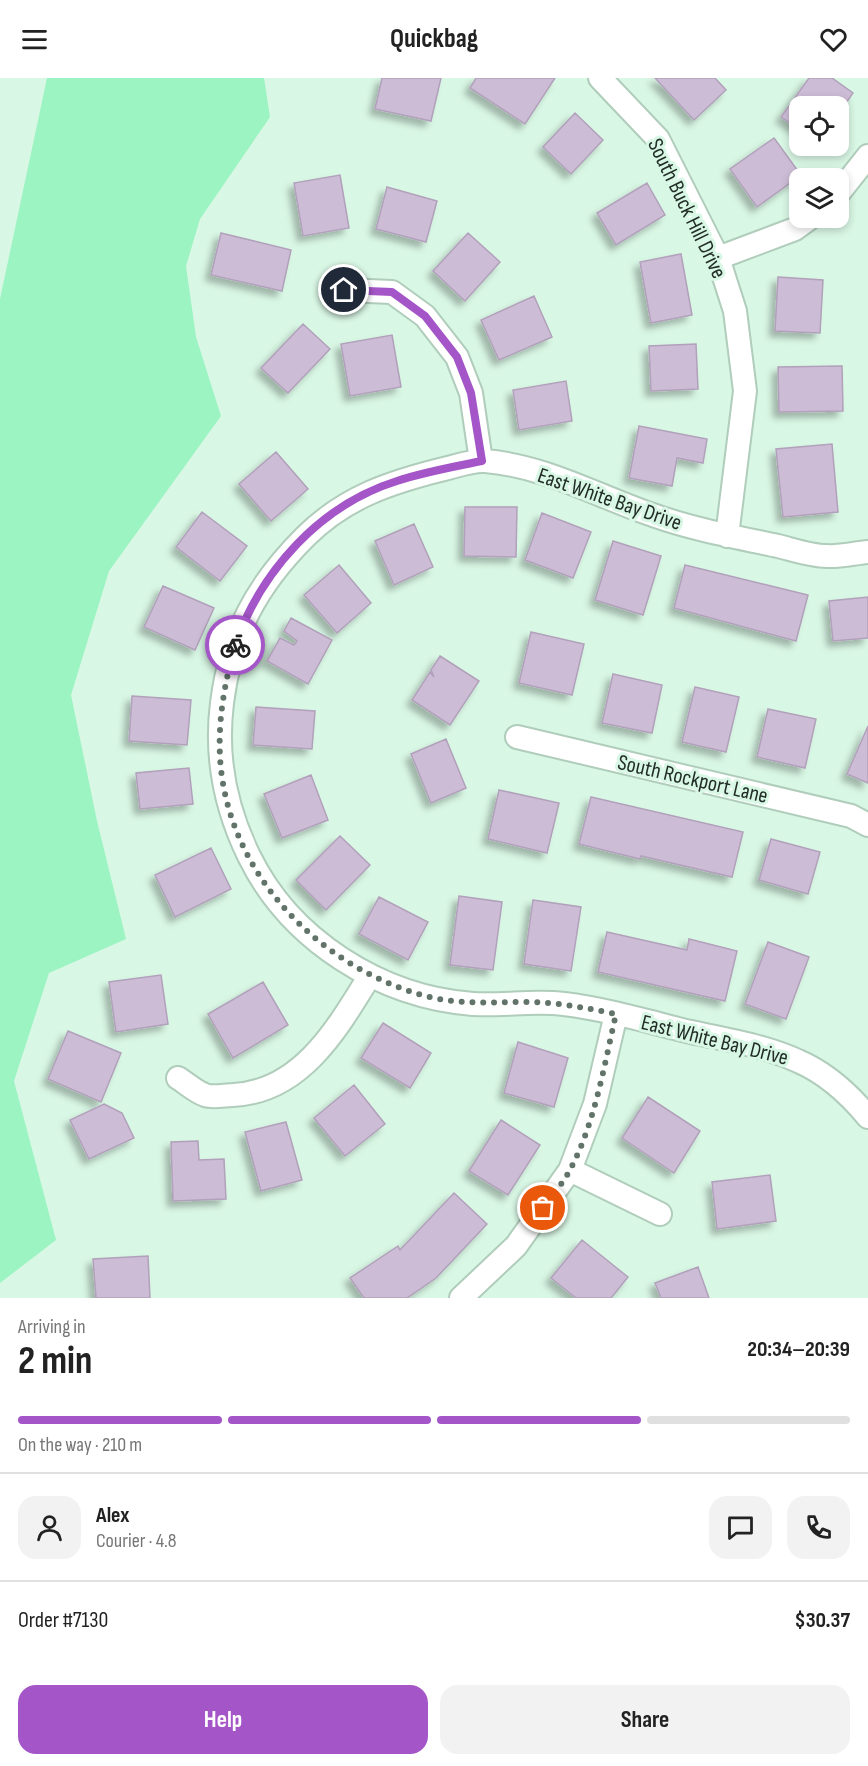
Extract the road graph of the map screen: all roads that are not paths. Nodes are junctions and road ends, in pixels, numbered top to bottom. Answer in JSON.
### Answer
{"nodes":[{"id":1,"x":600,"y":78,"type":"edge"},
{"id":2,"x":868,"y":156,"type":"edge"},
{"id":3,"x":849,"y":180,"type":"edge"},
{"id":4,"x":796,"y":228,"type":"edge"},
{"id":5,"x":718,"y":258,"type":"junction"},
{"id":6,"x":344,"y":290,"type":"dead end"},
{"id":7,"x":482,"y":461,"type":"junction"},
{"id":8,"x":728,"y":536,"type":"junction"},
{"id":9,"x":868,"y":552,"type":"edge"},
{"id":10,"x":517,"y":737,"type":"dead end"},
{"id":11,"x":868,"y":825,"type":"edge"},
{"id":12,"x":369,"y":976,"type":"junction"},
{"id":13,"x":616,"y":1014,"type":"junction"},
{"id":14,"x":178,"y":1078,"type":"dead end"},
{"id":15,"x":868,"y":1117,"type":"edge"},
{"id":16,"x":570,"y":1170,"type":"junction"},
{"id":17,"x":660,"y":1214,"type":"dead end"},
{"id":18,"x":461,"y":1298,"type":"edge"}],
"edges":[{"from":1,"to":5,"type":"street","name":"South Buck Hill Drive"},
{"from":2,"to":3,"type":"street"},
{"from":4,"to":5,"type":"street"},
{"from":5,"to":8,"type":"street","name":"South Buck Hill Drive"},
{"from":6,"to":7,"type":"street"},
{"from":7,"to":8,"type":"street","name":"East White Bay Drive"},
{"from":7,"to":12,"type":"street","name":"East White Bay Drive"},
{"from":8,"to":9,"type":"street","name":"East White Bay Drive"},
{"from":10,"to":11,"type":"street","name":"South Rockport Lane"},
{"from":12,"to":13,"type":"street","name":"East White Bay Drive"},
{"from":12,"to":14,"type":"street"},
{"from":13,"to":15,"type":"street","name":"East White Bay Drive"},
{"from":13,"to":16,"type":"street"},
{"from":16,"to":17,"type":"street"},
{"from":16,"to":18,"type":"street"}]}
